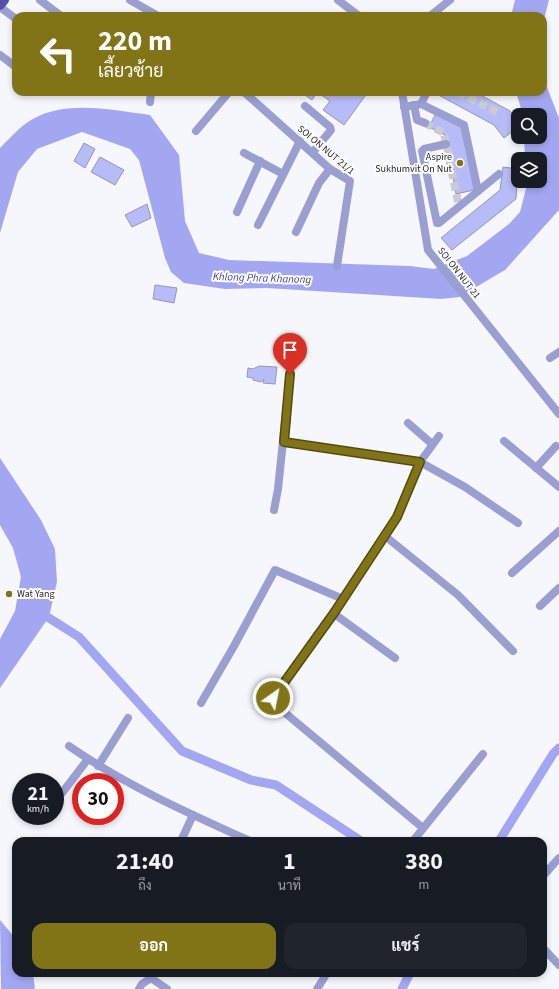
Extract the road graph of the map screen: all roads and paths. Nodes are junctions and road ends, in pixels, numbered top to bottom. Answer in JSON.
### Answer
{"nodes":[{"id":1,"x":4,"y":0,"type":"edge"},
{"id":2,"x":40,"y":0,"type":"edge"},
{"id":3,"x":130,"y":0,"type":"edge"},
{"id":4,"x":338,"y":0,"type":"edge"},
{"id":5,"x":450,"y":0,"type":"edge"},
{"id":6,"x":0,"y":6,"type":"edge"},
{"id":7,"x":56,"y":12,"type":"edge"},
{"id":8,"x":151,"y":12,"type":"edge"},
{"id":9,"x":354,"y":12,"type":"edge"},
{"id":10,"x":435,"y":12,"type":"edge"},
{"id":11,"x":12,"y":16,"type":"edge"},
{"id":12,"x":0,"y":55,"type":"edge"},
{"id":13,"x":12,"y":64,"type":"edge"},
{"id":14,"x":151,"y":96,"type":"edge"},
{"id":15,"x":226,"y":96,"type":"edge"},
{"id":16,"x":249,"y":96,"type":"edge"},
{"id":17,"x":403,"y":96,"type":"edge"},
{"id":18,"x":424,"y":96,"type":"edge"},
{"id":19,"x":150,"y":102,"type":"dead end"},
{"id":20,"x":418,"y":105,"type":"junction"},
{"id":21,"x":305,"y":106,"type":"dead end"},
{"id":22,"x":404,"y":107,"type":"junction"},
{"id":23,"x":425,"y":123,"type":"tunnel mouth"},
{"id":24,"x":196,"y":131,"type":"dead end"},
{"id":25,"x":300,"y":141,"type":"junction"},
{"id":26,"x":446,"y":144,"type":"dead end"},
{"id":27,"x":313,"y":152,"type":"junction"},
{"id":28,"x":244,"y":153,"type":"dead end"},
{"id":29,"x":260,"y":161,"type":"junction"},
{"id":30,"x":330,"y":168,"type":"junction"},
{"id":31,"x":283,"y":174,"type":"junction"},
{"id":32,"x":499,"y":174,"type":"dead end"},
{"id":33,"x":478,"y":191,"type":"junction"},
{"id":34,"x":237,"y":212,"type":"dead end"},
{"id":35,"x":258,"y":225,"type":"dead end"},
{"id":36,"x":296,"y":232,"type":"dead end"},
{"id":37,"x":337,"y":266,"type":"dead end"},
{"id":38,"x":559,"y":352,"type":"edge"},
{"id":39,"x":550,"y":358,"type":"dead end"},
{"id":40,"x":290,"y":374,"type":"dead end"},
{"id":41,"x":559,"y":414,"type":"edge"},
{"id":42,"x":408,"y":423,"type":"dead end"},
{"id":43,"x":439,"y":436,"type":"dead end"},
{"id":44,"x":504,"y":441,"type":"dead end"},
{"id":45,"x":284,"y":442,"type":"junction"},
{"id":46,"x":432,"y":444,"type":"junction"},
{"id":47,"x":556,"y":446,"type":"dead end"},
{"id":48,"x":420,"y":462,"type":"junction"},
{"id":49,"x":536,"y":468,"type":"junction"},
{"id":50,"x":559,"y":487,"type":"edge"},
{"id":51,"x":274,"y":510,"type":"dead end"},
{"id":52,"x":518,"y":523,"type":"dead end"},
{"id":53,"x":559,"y":531,"type":"edge"},
{"id":54,"x":385,"y":536,"type":"junction"},
{"id":55,"x":512,"y":573,"type":"dead end"},
{"id":56,"x":559,"y":588,"type":"edge"},
{"id":57,"x":343,"y":599,"type":"junction"},
{"id":58,"x":540,"y":606,"type":"dead end"},
{"id":59,"x":334,"y":613,"type":"junction"},
{"id":60,"x":513,"y":651,"type":"dead end"},
{"id":61,"x":395,"y":658,"type":"dead end"},
{"id":62,"x":200,"y":703,"type":"dead end"},
{"id":63,"x":128,"y":718,"type":"dead end"},
{"id":64,"x":69,"y":746,"type":"dead end"},
{"id":65,"x":483,"y":754,"type":"dead end"},
{"id":66,"x":88,"y":759,"type":"junction"},
{"id":67,"x":98,"y":766,"type":"junction"},
{"id":68,"x":64,"y":790,"type":"edge"},
{"id":69,"x":193,"y":814,"type":"junction"},
{"id":70,"x":422,"y":828,"type":"junction"},
{"id":71,"x":183,"y":837,"type":"edge"},
{"id":72,"x":242,"y":837,"type":"edge"},
{"id":73,"x":415,"y":837,"type":"edge"},
{"id":74,"x":559,"y":858,"type":"edge"},
{"id":75,"x":547,"y":872,"type":"edge"},
{"id":76,"x":547,"y":952,"type":"edge"},
{"id":77,"x":559,"y":965,"type":"edge"},
{"id":78,"x":324,"y":977,"type":"edge"},
{"id":79,"x":139,"y":989,"type":"edge"},
{"id":80,"x":167,"y":989,"type":"edge"},
{"id":81,"x":317,"y":989,"type":"edge"}],
"edges":[{"from":1,"to":6,"type":"main road"},
{"from":2,"to":7,"type":"street"},
{"from":3,"to":8,"type":"street"},
{"from":4,"to":9,"type":"street"},
{"from":5,"to":10,"type":"street"},
{"from":6,"to":11,"type":"street"},
{"from":12,"to":13,"type":"street"},
{"from":14,"to":19,"type":"street"},
{"from":15,"to":24,"type":"street"},
{"from":16,"to":25,"type":"street","name":"SOI ON NUT 21/1"},
{"from":17,"to":22,"type":"street","name":"SOI ON NUT 21"},
{"from":18,"to":20,"type":"street"},
{"from":20,"to":22,"type":"street"},
{"from":20,"to":23,"type":"street"},
{"from":20,"to":33,"type":"street"},
{"from":21,"to":27,"type":"street"},
{"from":22,"to":41,"type":"street","name":"SOI ON NUT 21"},
{"from":25,"to":27,"type":"street","name":"SOI ON NUT 21/1"},
{"from":25,"to":31,"type":"street"},
{"from":26,"to":33,"type":"street"},
{"from":27,"to":30,"type":"street","name":"SOI ON NUT 21/1"},
{"from":28,"to":29,"type":"street"},
{"from":29,"to":31,"type":"street"},
{"from":29,"to":34,"type":"street"},
{"from":30,"to":36,"type":"street"},
{"from":30,"to":37,"type":"street","name":"SOI ON NUT 21/1"},
{"from":31,"to":35,"type":"street"},
{"from":32,"to":33,"type":"street"},
{"from":38,"to":39,"type":"street"},
{"from":40,"to":45,"type":"street"},
{"from":42,"to":46,"type":"street"},
{"from":43,"to":46,"type":"street"},
{"from":44,"to":49,"type":"street"},
{"from":45,"to":48,"type":"street"},
{"from":45,"to":51,"type":"street"},
{"from":46,"to":48,"type":"street"},
{"from":47,"to":49,"type":"street"},
{"from":48,"to":52,"type":"street"},
{"from":48,"to":54,"type":"street"},
{"from":49,"to":50,"type":"street"},
{"from":53,"to":55,"type":"street"},
{"from":54,"to":57,"type":"street"},
{"from":54,"to":60,"type":"street"},
{"from":56,"to":58,"type":"street"},
{"from":57,"to":59,"type":"street"},
{"from":57,"to":62,"type":"street"},
{"from":59,"to":61,"type":"street"},
{"from":59,"to":70,"type":"street"},
{"from":63,"to":67,"type":"street"},
{"from":64,"to":66,"type":"street"},
{"from":65,"to":70,"type":"street"},
{"from":66,"to":67,"type":"street"},
{"from":66,"to":68,"type":"street"},
{"from":67,"to":69,"type":"street"},
{"from":69,"to":71,"type":"street"},
{"from":69,"to":72,"type":"street"},
{"from":70,"to":73,"type":"street"},
{"from":74,"to":75,"type":"street"},
{"from":76,"to":77,"type":"street"},
{"from":78,"to":81,"type":"street"},
{"from":79,"to":80,"type":"street"}]}
